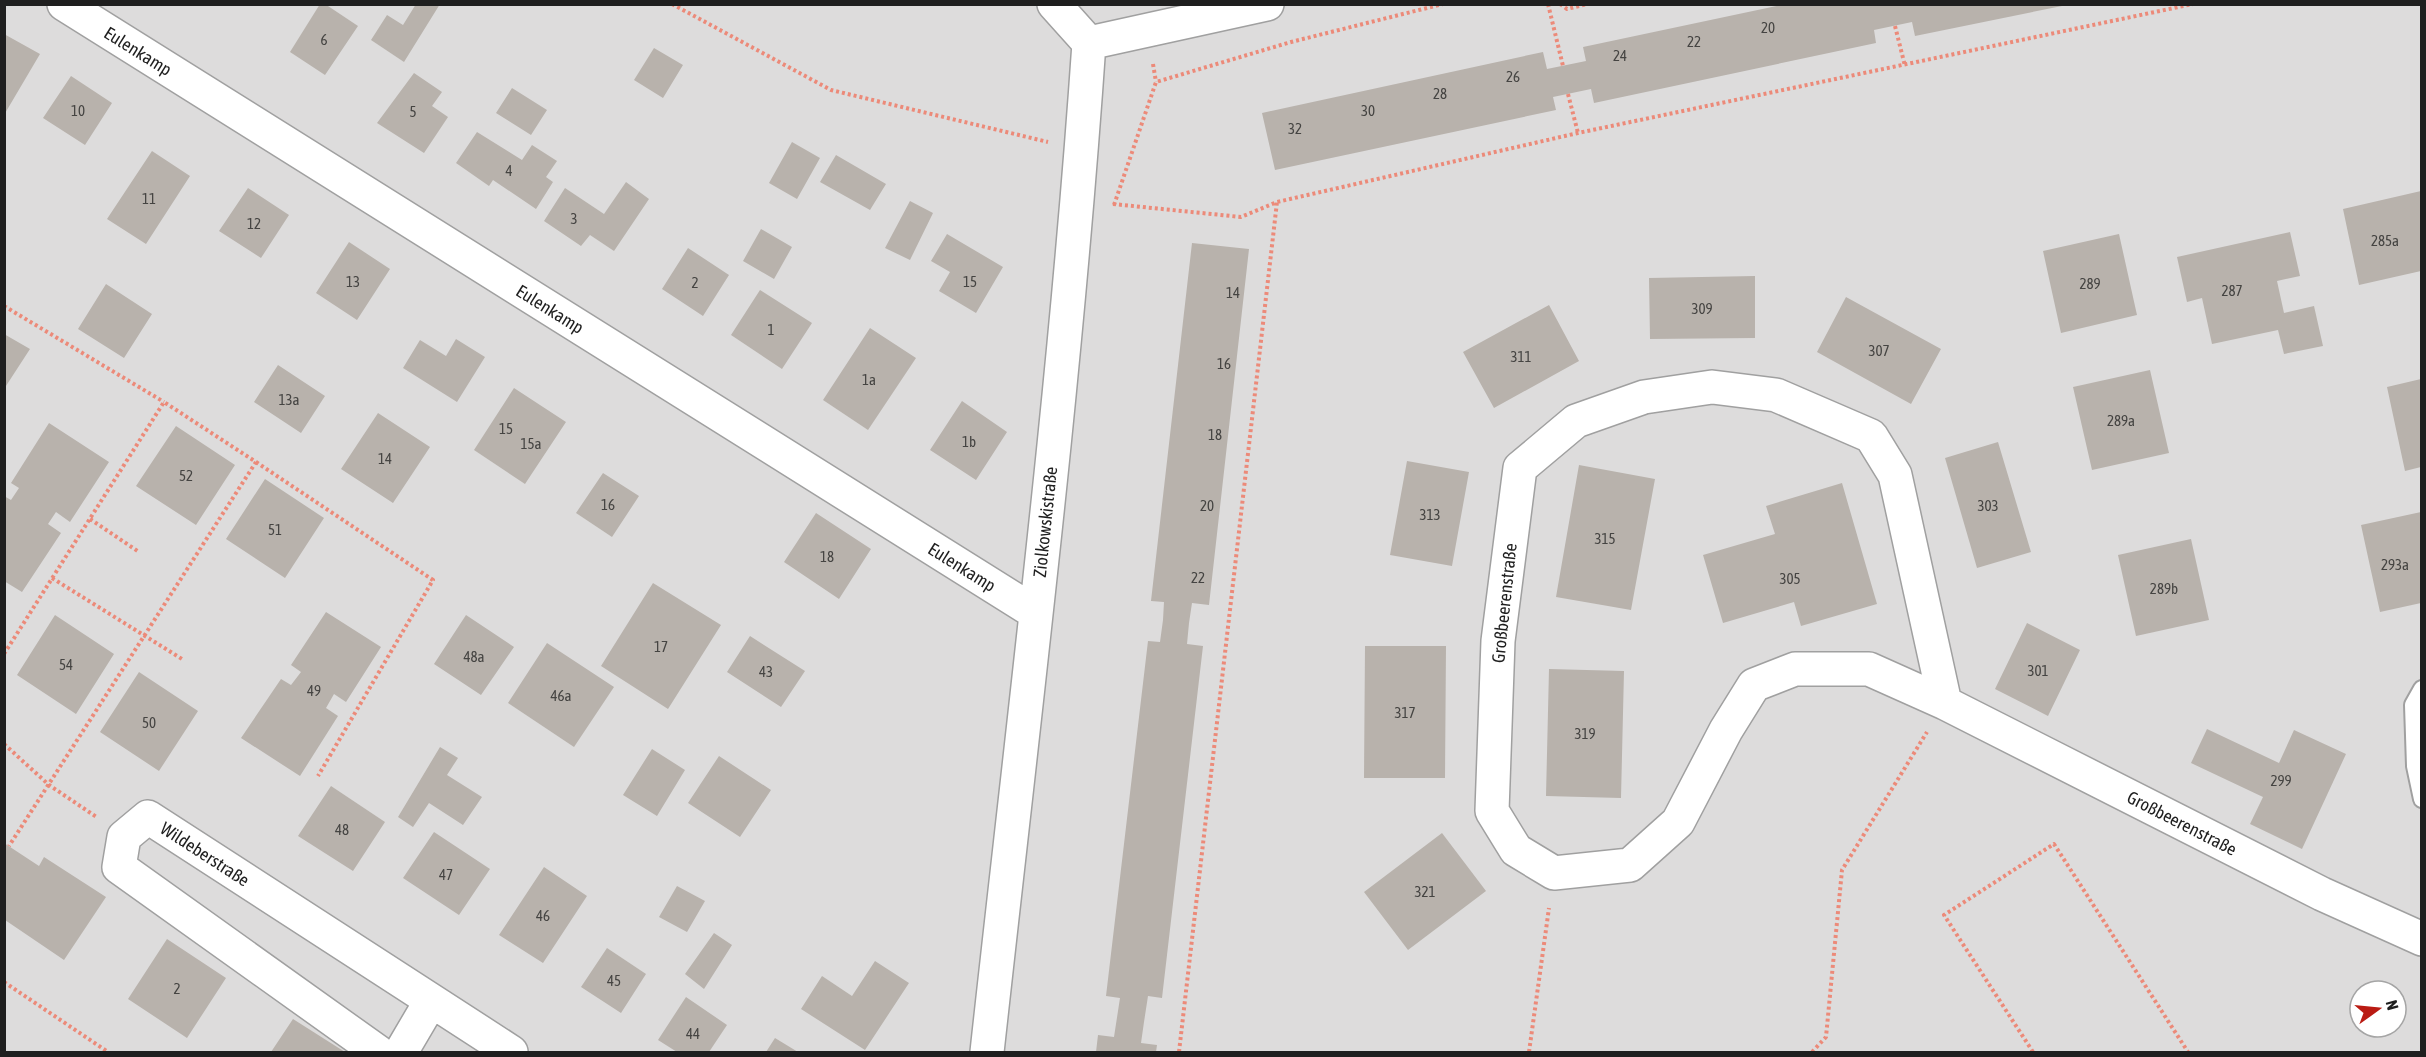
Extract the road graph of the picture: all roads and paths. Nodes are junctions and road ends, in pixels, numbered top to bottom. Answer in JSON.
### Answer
{"nodes":[{"id":1,"x":64,"y":4,"type":"edge"},
{"id":2,"x":672,"y":4,"type":"edge"},
{"id":3,"x":1054,"y":4,"type":"edge"},
{"id":4,"x":1267,"y":4,"type":"edge"},
{"id":5,"x":1443,"y":4,"type":"edge"},
{"id":6,"x":1548,"y":4,"type":"edge"},
{"id":7,"x":1560,"y":4,"type":"edge"},
{"id":8,"x":1587,"y":4,"type":"edge"},
{"id":9,"x":2193,"y":4,"type":"edge"},
{"id":10,"x":1895,"y":26,"type":"dead end"},
{"id":11,"x":1089,"y":43,"type":"junction"},
{"id":12,"x":1563,"y":66,"type":"dead end"},
{"id":13,"x":1905,"y":66,"type":"junction"},
{"id":14,"x":1568,"y":94,"type":"dead end"},
{"id":15,"x":1578,"y":133,"type":"junction"},
{"id":16,"x":1082,"y":150,"type":"junction"},
{"id":17,"x":1109,"y":196,"type":"dead end"},
{"id":18,"x":1277,"y":202,"type":"junction"},
{"id":19,"x":1114,"y":206,"type":"junction"},
{"id":20,"x":4,"y":306,"type":"edge"},
{"id":21,"x":164,"y":402,"type":"junction"},
{"id":22,"x":256,"y":462,"type":"junction"},
{"id":23,"x":90,"y":519,"type":"junction"},
{"id":24,"x":139,"y":552,"type":"dead end"},
{"id":25,"x":52,"y":578,"type":"junction"},
{"id":26,"x":1036,"y":613,"type":"junction"},
{"id":27,"x":144,"y":636,"type":"junction"},
{"id":28,"x":4,"y":654,"type":"edge"},
{"id":29,"x":182,"y":659,"type":"dead end"},
{"id":30,"x":2421,"y":689,"type":"edge"},
{"id":31,"x":1945,"y":703,"type":"junction"},
{"id":32,"x":4,"y":744,"type":"edge"},
{"id":33,"x":318,"y":776,"type":"dead end"},
{"id":34,"x":49,"y":785,"type":"junction"},
{"id":35,"x":2421,"y":799,"type":"edge"},
{"id":36,"x":124,"y":837,"type":"junction"},
{"id":37,"x":9,"y":846,"type":"dead end"},
{"id":38,"x":1554,"y":873,"type":"junction"},
{"id":39,"x":2421,"y":939,"type":"edge"},
{"id":40,"x":4,"y":982,"type":"edge"},
{"id":41,"x":431,"y":1001,"type":"junction"},
{"id":42,"x":108,"y":1053,"type":"edge"},
{"id":43,"x":378,"y":1053,"type":"edge"},
{"id":44,"x":401,"y":1053,"type":"edge"},
{"id":45,"x":511,"y":1053,"type":"edge"},
{"id":46,"x":987,"y":1053,"type":"edge"},
{"id":47,"x":1179,"y":1053,"type":"edge"},
{"id":48,"x":1529,"y":1053,"type":"edge"},
{"id":49,"x":1812,"y":1053,"type":"edge"},
{"id":50,"x":2033,"y":1053,"type":"edge"},
{"id":51,"x":2188,"y":1053,"type":"edge"}],
"edges":[{"from":1,"to":26,"type":"street","name":"Eulenkamp"},
{"from":2,"to":16,"type":"path"},
{"from":3,"to":11,"type":"street"},
{"from":4,"to":11,"type":"street"},
{"from":5,"to":19,"type":"path"},
{"from":6,"to":12,"type":"path"},
{"from":7,"to":8,"type":"path"},
{"from":9,"to":13,"type":"path"},
{"from":10,"to":13,"type":"path"},
{"from":11,"to":16,"type":"street","name":"Ziolkowskistraße"},
{"from":13,"to":15,"type":"path"},
{"from":14,"to":15,"type":"path"},
{"from":15,"to":18,"type":"path"},
{"from":16,"to":26,"type":"street","name":"Ziolkowskistraße"},
{"from":17,"to":19,"type":"path"},
{"from":18,"to":19,"type":"path"},
{"from":18,"to":47,"type":"path"},
{"from":20,"to":21,"type":"path"},
{"from":21,"to":22,"type":"path"},
{"from":21,"to":23,"type":"path"},
{"from":22,"to":27,"type":"path"},
{"from":22,"to":33,"type":"path"},
{"from":23,"to":24,"type":"path"},
{"from":23,"to":25,"type":"path"},
{"from":25,"to":27,"type":"path"},
{"from":25,"to":28,"type":"path"},
{"from":26,"to":46,"type":"street","name":"Ziolkowskistraße"},
{"from":27,"to":29,"type":"path"},
{"from":27,"to":34,"type":"path"},
{"from":30,"to":35,"type":"lane"},
{"from":31,"to":38,"type":"street","name":"Großbeerenstraße"},
{"from":31,"to":38,"type":"street","name":"Großbeerenstraße"},
{"from":31,"to":39,"type":"street","name":"Großbeerenstraße"},
{"from":31,"to":49,"type":"path"},
{"from":32,"to":34,"type":"path"},
{"from":34,"to":36,"type":"path"},
{"from":34,"to":37,"type":"path"},
{"from":36,"to":41,"type":"street","name":"Wildeberstraße"},
{"from":36,"to":43,"type":"street"},
{"from":38,"to":48,"type":"path"},
{"from":40,"to":42,"type":"path"},
{"from":41,"to":44,"type":"street"},
{"from":41,"to":45,"type":"street","name":"Wildeberstraße"},
{"from":50,"to":51,"type":"path"}]}
